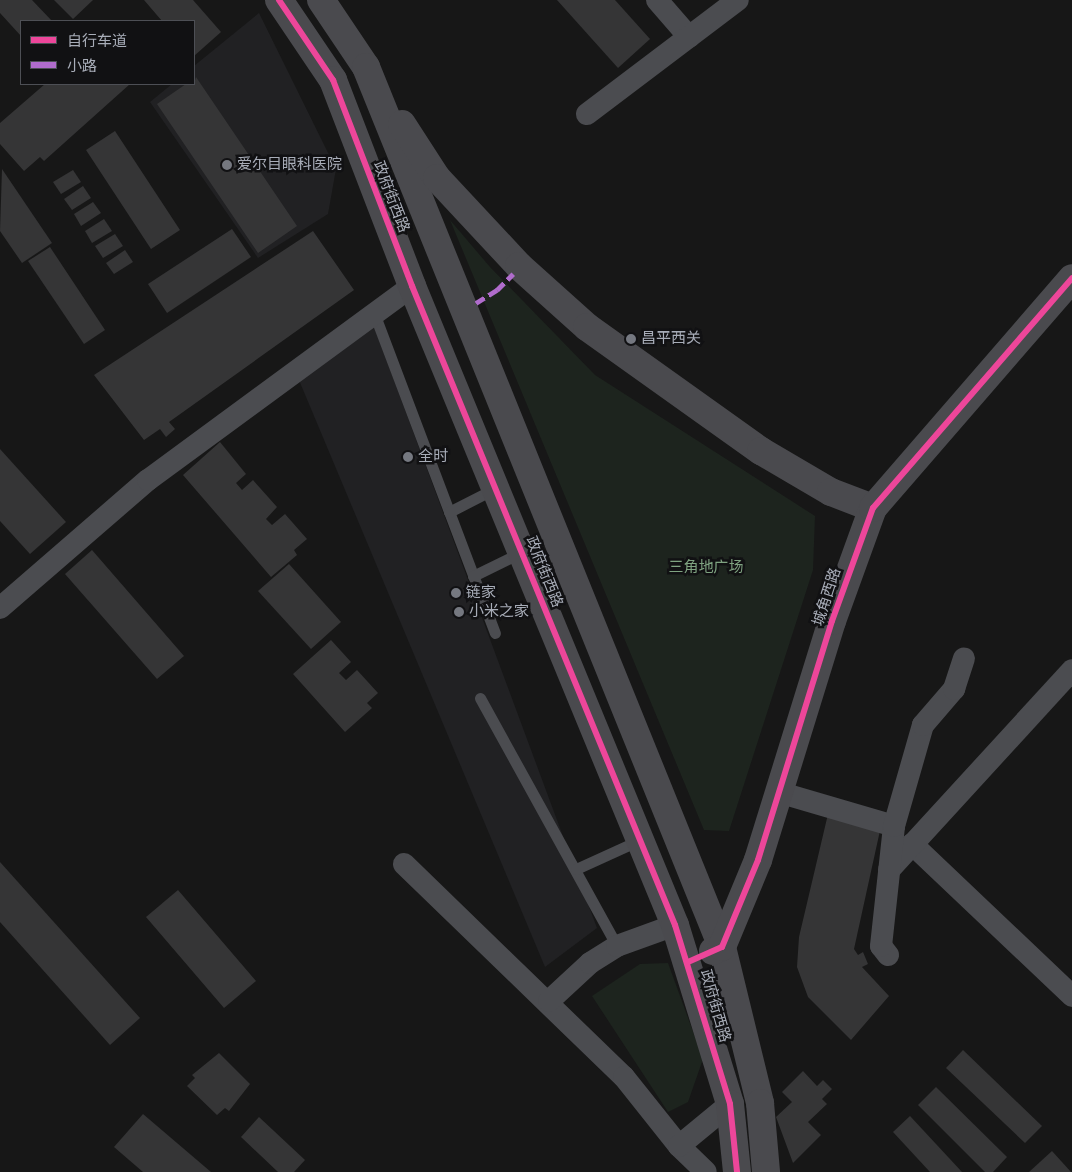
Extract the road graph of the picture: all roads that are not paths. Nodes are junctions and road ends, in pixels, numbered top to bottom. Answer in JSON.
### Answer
{"nodes":[{"id":1,"x":279,"y":0,"type":"edge"},
{"id":2,"x":321,"y":0,"type":"edge"},
{"id":3,"x":657,"y":0,"type":"edge"},
{"id":4,"x":738,"y":0,"type":"edge"},
{"id":5,"x":689,"y":37,"type":"junction"},
{"id":6,"x":366,"y":67,"type":"junction"},
{"id":7,"x":587,"y":114,"type":"dead end"},
{"id":8,"x":1072,"y":278,"type":"edge"},
{"id":9,"x":412,"y":286,"type":"junction"},
{"id":10,"x":374,"y":313,"type":"junction"},
{"id":11,"x":496,"y":488,"type":"junction"},
{"id":12,"x":873,"y":508,"type":"junction"},
{"id":13,"x":449,"y":512,"type":"junction"},
{"id":14,"x":522,"y":552,"type":"junction"},
{"id":15,"x":473,"y":576,"type":"junction"},
{"id":16,"x":0,"y":608,"type":"edge"},
{"id":17,"x":496,"y":633,"type":"dead end"},
{"id":18,"x":964,"y":658,"type":"dead end"},
{"id":19,"x":1072,"y":670,"type":"edge"},
{"id":20,"x":480,"y":698,"type":"dead end"},
{"id":21,"x":778,"y":792,"type":"junction"},
{"id":22,"x":894,"y":826,"type":"junction"},
{"id":23,"x":640,"y":840,"type":"junction"},
{"id":24,"x":912,"y":844,"type":"junction"},
{"id":25,"x":404,"y":864,"type":"dead end"},
{"id":26,"x":576,"y":869,"type":"junction"},
{"id":27,"x":889,"y":870,"type":"junction"},
{"id":28,"x":675,"y":925,"type":"junction"},
{"id":29,"x":616,"y":946,"type":"junction"},
{"id":30,"x":722,"y":947,"type":"junction"},
{"id":31,"x":888,"y":955,"type":"dead end"},
{"id":32,"x":688,"y":962,"type":"junction"},
{"id":33,"x":1072,"y":996,"type":"edge"},
{"id":34,"x":549,"y":1001,"type":"junction"},
{"id":35,"x":730,"y":1104,"type":"junction"},
{"id":36,"x":679,"y":1146,"type":"junction"},
{"id":37,"x":706,"y":1172,"type":"edge"},
{"id":38,"x":737,"y":1172,"type":"edge"},
{"id":39,"x":766,"y":1172,"type":"edge"}],
"edges":[{"from":1,"to":9,"type":"main road","name":"政府街西路"},
{"from":2,"to":6,"type":"main road","name":"政府街西路"},
{"from":3,"to":5,"type":"street"},
{"from":4,"to":5,"type":"street"},
{"from":5,"to":7,"type":"street"},
{"from":6,"to":12,"type":"main road"},
{"from":6,"to":30,"type":"main road","name":"政府街西路"},
{"from":8,"to":12,"type":"main road","name":"城角西路"},
{"from":9,"to":10,"type":"street"},
{"from":9,"to":11,"type":"main road","name":"政府街西路"},
{"from":10,"to":13,"type":"lane"},
{"from":10,"to":16,"type":"street"},
{"from":11,"to":13,"type":"lane"},
{"from":11,"to":14,"type":"main road","name":"政府街西路"},
{"from":12,"to":21,"type":"main road","name":"城角西路"},
{"from":13,"to":15,"type":"lane"},
{"from":14,"to":15,"type":"lane"},
{"from":14,"to":23,"type":"main road","name":"政府街西路"},
{"from":15,"to":17,"type":"lane"},
{"from":18,"to":22,"type":"street"},
{"from":19,"to":24,"type":"street"},
{"from":20,"to":26,"type":"lane"},
{"from":21,"to":22,"type":"street"},
{"from":21,"to":30,"type":"main road","name":"城角西路"},
{"from":22,"to":27,"type":"street"},
{"from":23,"to":26,"type":"lane"},
{"from":23,"to":28,"type":"main road","name":"政府街西路"},
{"from":24,"to":27,"type":"street"},
{"from":24,"to":33,"type":"street"},
{"from":25,"to":34,"type":"street"},
{"from":26,"to":29,"type":"lane"},
{"from":27,"to":31,"type":"street"},
{"from":28,"to":29,"type":"street"},
{"from":28,"to":32,"type":"main road","name":"政府街西路"},
{"from":29,"to":34,"type":"street"},
{"from":30,"to":32,"type":"main road"},
{"from":30,"to":39,"type":"main road","name":"政府街西路"},
{"from":32,"to":35,"type":"main road","name":"政府街西路"},
{"from":34,"to":36,"type":"street"},
{"from":35,"to":36,"type":"street"},
{"from":35,"to":38,"type":"main road","name":"政府街西路"},
{"from":36,"to":37,"type":"street"}]}
